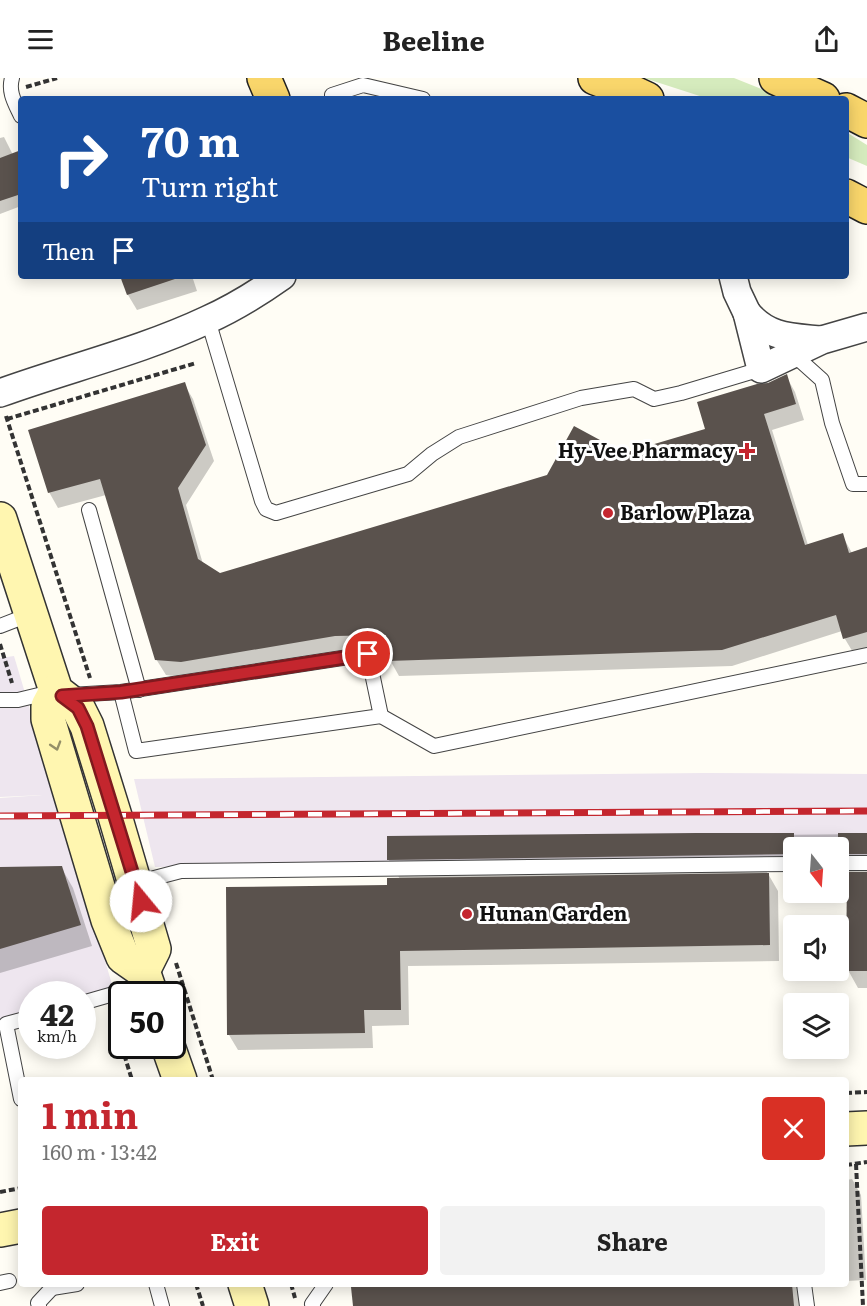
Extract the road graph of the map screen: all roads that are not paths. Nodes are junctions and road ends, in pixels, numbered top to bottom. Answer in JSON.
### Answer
{"nodes":[{"id":1,"x":12,"y":78,"type":"edge"},
{"id":2,"x":264,"y":78,"type":"edge"},
{"id":3,"x":289,"y":78,"type":"edge"},
{"id":4,"x":595,"y":78,"type":"edge"},
{"id":5,"x":776,"y":78,"type":"edge"},
{"id":6,"x":332,"y":95,"type":"dead end"},
{"id":7,"x":272,"y":96,"type":"edge"},
{"id":8,"x":285,"y":96,"type":"edge"},
{"id":9,"x":410,"y":96,"type":"edge"},
{"id":10,"x":641,"y":96,"type":"edge"},
{"id":11,"x":816,"y":96,"type":"edge"},
{"id":12,"x":18,"y":109,"type":"edge"},
{"id":13,"x":849,"y":112,"type":"edge"},
{"id":14,"x":867,"y":121,"type":"edge"},
{"id":15,"x":849,"y":198,"type":"edge"},
{"id":16,"x":867,"y":207,"type":"edge"},
{"id":17,"x":277,"y":279,"type":"edge"},
{"id":18,"x":734,"y":279,"type":"edge"},
{"id":19,"x":747,"y":313,"type":"junction"},
{"id":20,"x":197,"y":325,"type":"junction"},
{"id":21,"x":867,"y":327,"type":"edge"},
{"id":22,"x":822,"y":340,"type":"junction"},
{"id":23,"x":793,"y":354,"type":"junction"},
{"id":24,"x":761,"y":369,"type":"junction"},
{"id":25,"x":0,"y":393,"type":"edge"},
{"id":26,"x":867,"y":484,"type":"edge"},
{"id":27,"x":88,"y":510,"type":"dead end"},
{"id":28,"x":0,"y":519,"type":"edge"},
{"id":29,"x":31,"y":614,"type":"junction"},
{"id":30,"x":0,"y":626,"type":"edge"},
{"id":31,"x":867,"y":655,"type":"edge"},
{"id":32,"x":139,"y":690,"type":"junction"},
{"id":33,"x":121,"y":692,"type":"junction"},
{"id":34,"x":59,"y":693,"type":"junction"},
{"id":35,"x":0,"y":700,"type":"edge"},
{"id":36,"x":381,"y":716,"type":"junction"},
{"id":37,"x":849,"y":863,"type":"edge"},
{"id":38,"x":867,"y":863,"type":"edge"},
{"id":39,"x":783,"y":864,"type":"edge"},
{"id":40,"x":135,"y":883,"type":"junction"},
{"id":41,"x":145,"y":981,"type":"edge"},
{"id":42,"x":147,"y":981,"type":"edge"},
{"id":43,"x":18,"y":1021,"type":"edge"},
{"id":44,"x":173,"y":1059,"type":"edge"},
{"id":45,"x":179,"y":1077,"type":"edge"},
{"id":46,"x":18,"y":1084,"type":"edge"},
{"id":47,"x":867,"y":1128,"type":"edge"},
{"id":48,"x":849,"y":1129,"type":"edge"},
{"id":49,"x":18,"y":1227,"type":"edge"},
{"id":50,"x":0,"y":1230,"type":"edge"},
{"id":51,"x":50,"y":1287,"type":"edge"},
{"id":52,"x":157,"y":1287,"type":"edge"},
{"id":53,"x":247,"y":1287,"type":"edge"},
{"id":54,"x":324,"y":1287,"type":"edge"},
{"id":55,"x":804,"y":1287,"type":"edge"},
{"id":56,"x":39,"y":1306,"type":"edge"},
{"id":57,"x":162,"y":1306,"type":"edge"},
{"id":58,"x":252,"y":1306,"type":"edge"},
{"id":59,"x":313,"y":1306,"type":"edge"},
{"id":60,"x":807,"y":1306,"type":"edge"}],
"edges":[{"from":1,"to":12,"type":"lane"},
{"from":2,"to":7,"type":"main road"},
{"from":3,"to":8,"type":"main road"},
{"from":4,"to":10,"type":"main road"},
{"from":5,"to":11,"type":"main road"},
{"from":6,"to":9,"type":"lane"},
{"from":13,"to":14,"type":"main road"},
{"from":15,"to":16,"type":"main road"},
{"from":17,"to":20,"type":"street"},
{"from":18,"to":19,"type":"street"},
{"from":19,"to":22,"type":"street"},
{"from":19,"to":24,"type":"street"},
{"from":20,"to":24,"type":"lane"},
{"from":20,"to":25,"type":"street"},
{"from":21,"to":22,"type":"street"},
{"from":22,"to":23,"type":"street"},
{"from":23,"to":24,"type":"street"},
{"from":23,"to":26,"type":"lane"},
{"from":27,"to":32,"type":"lane"},
{"from":28,"to":29,"type":"main road"},
{"from":29,"to":30,"type":"lane"},
{"from":29,"to":34,"type":"main road"},
{"from":31,"to":36,"type":"lane"},
{"from":32,"to":33,"type":"lane"},
{"from":32,"to":36,"type":"lane"},
{"from":33,"to":34,"type":"lane"},
{"from":33,"to":36,"type":"lane"},
{"from":34,"to":35,"type":"lane"},
{"from":34,"to":40,"type":"main road"},
{"from":34,"to":41,"type":"main road","one_way":true},
{"from":37,"to":38,"type":"lane"},
{"from":39,"to":40,"type":"lane"},
{"from":40,"to":42,"type":"main road"},
{"from":43,"to":46,"type":"lane"},
{"from":44,"to":45,"type":"main road"},
{"from":47,"to":48,"type":"main road"},
{"from":49,"to":50,"type":"main road"},
{"from":51,"to":56,"type":"lane"},
{"from":52,"to":57,"type":"lane"},
{"from":53,"to":58,"type":"main road"},
{"from":54,"to":59,"type":"lane"},
{"from":55,"to":60,"type":"lane"}]}
